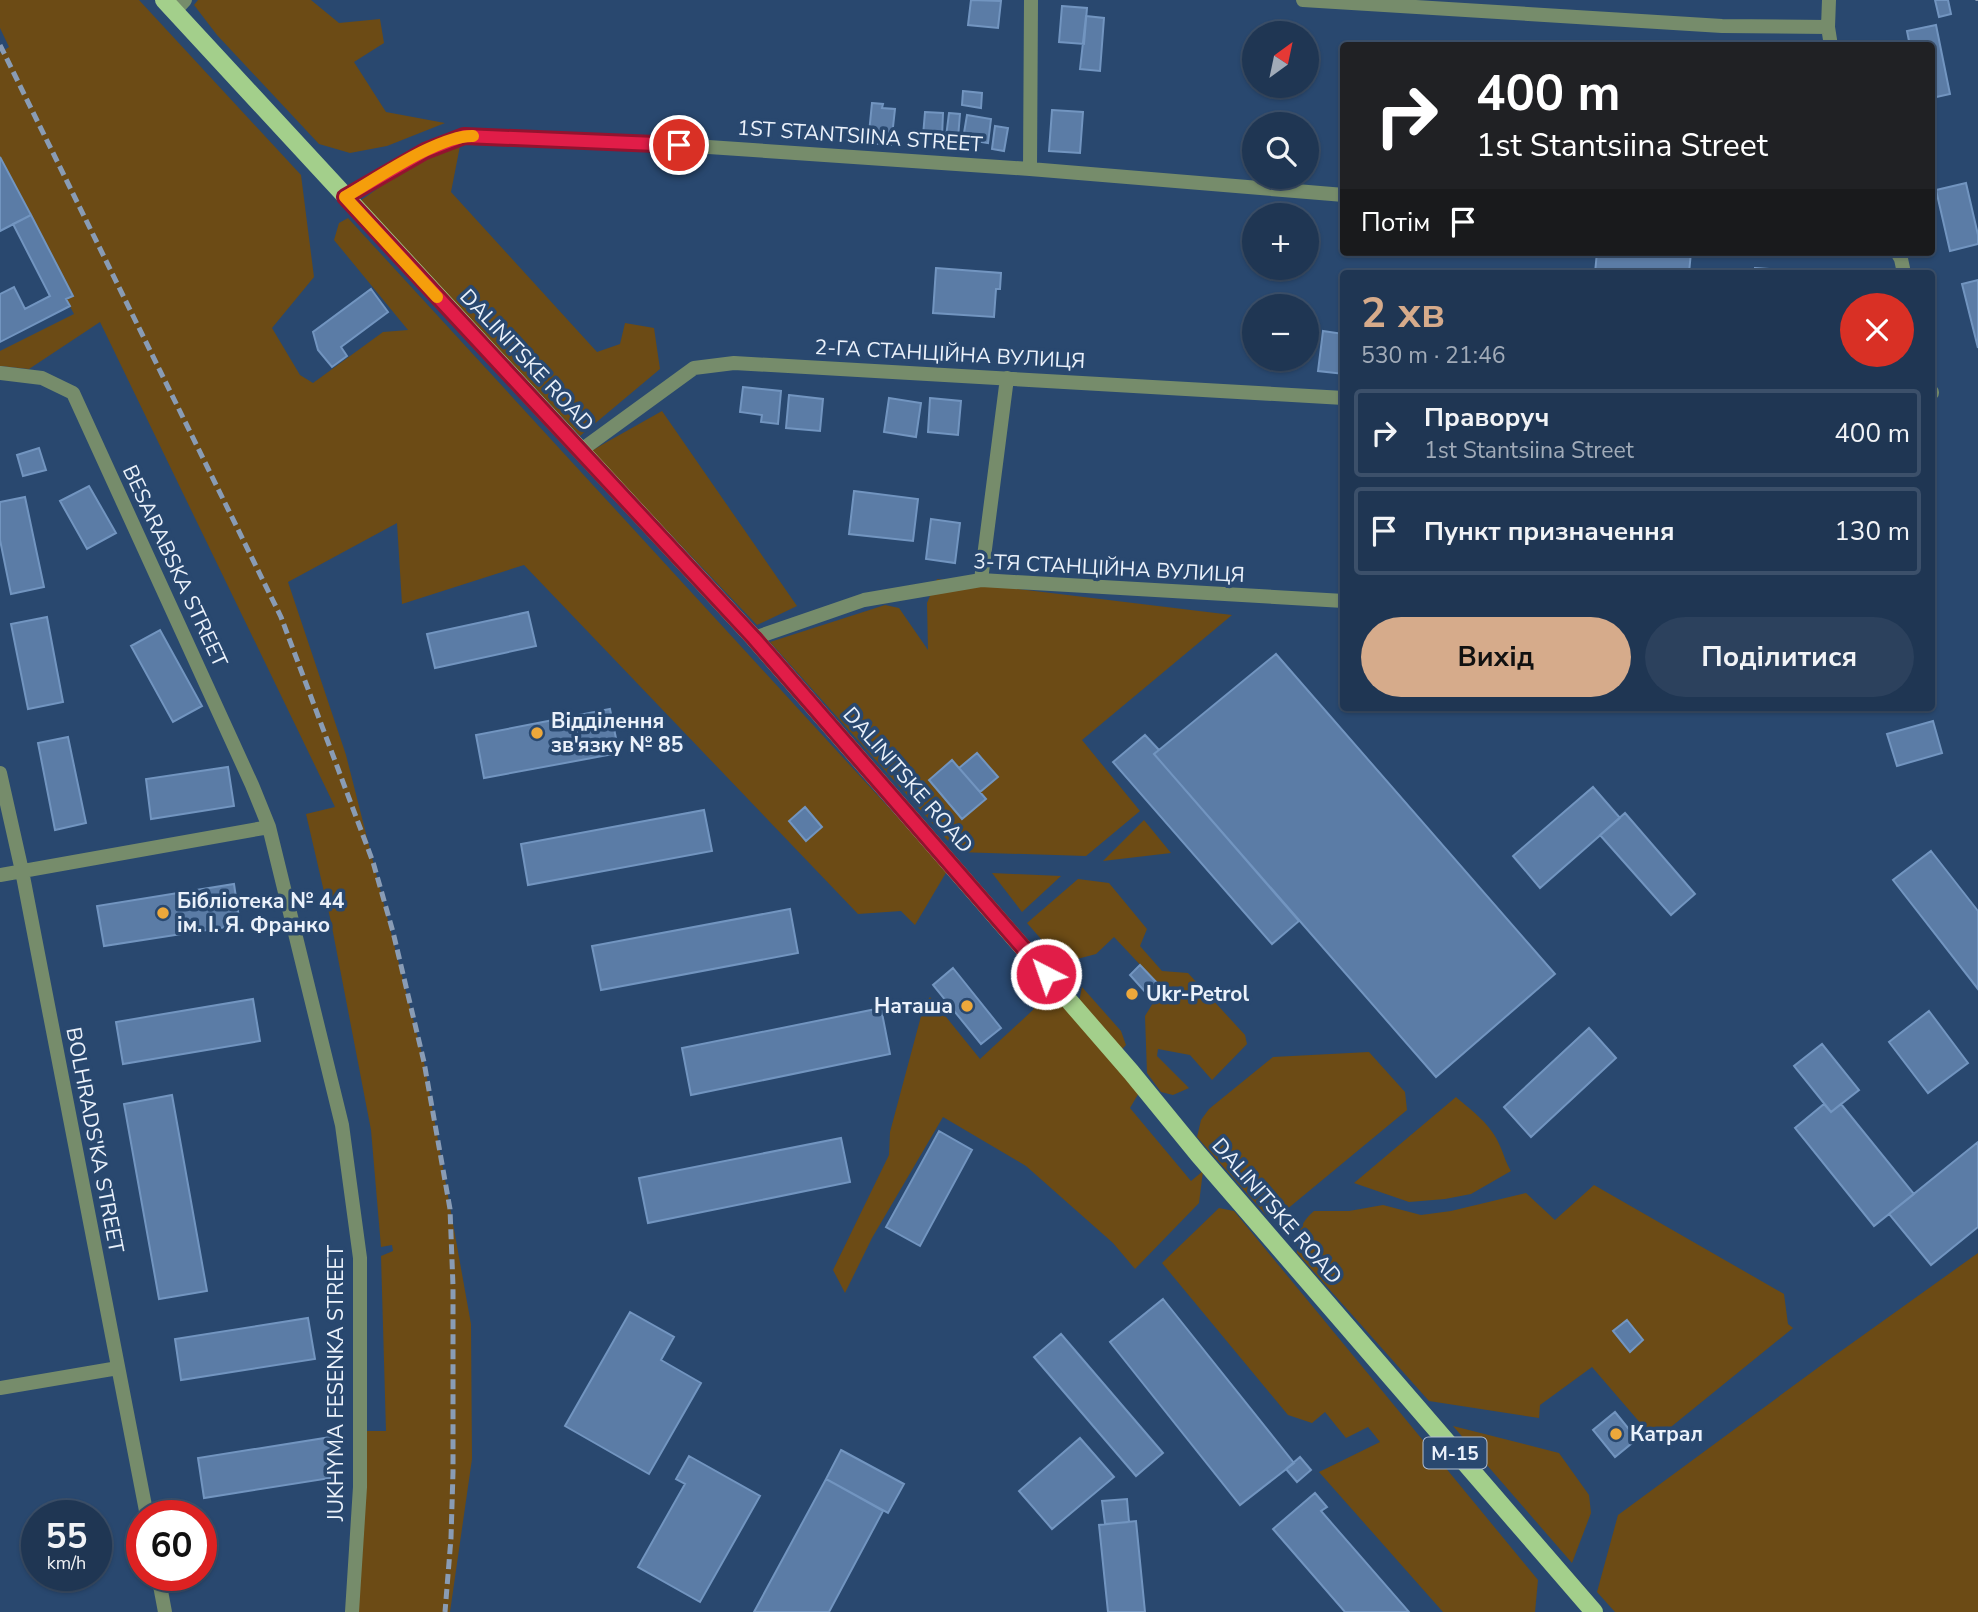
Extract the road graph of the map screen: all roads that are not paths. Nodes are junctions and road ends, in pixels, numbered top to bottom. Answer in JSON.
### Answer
{"nodes":[{"id":1,"x":1031,"y":0,"type":"edge"},
{"id":2,"x":1303,"y":0,"type":"edge"},
{"id":3,"x":1829,"y":0,"type":"edge"},
{"id":4,"x":174,"y":4,"type":"edge"},
{"id":5,"x":1828,"y":27,"type":"junction"},
{"id":6,"x":1830,"y":42,"type":"edge"},
{"id":7,"x":1030,"y":169,"type":"junction"},
{"id":8,"x":1340,"y":195,"type":"edge"},
{"id":9,"x":345,"y":197,"type":"junction"},
{"id":10,"x":0,"y":373,"type":"edge"},
{"id":11,"x":1007,"y":378,"type":"junction"},
{"id":12,"x":1340,"y":398,"type":"edge"},
{"id":13,"x":580,"y":451,"type":"junction"},
{"id":14,"x":981,"y":580,"type":"junction"},
{"id":15,"x":1340,"y":601,"type":"edge"},
{"id":16,"x":754,"y":638,"type":"junction"},
{"id":17,"x":0,"y":774,"type":"edge"},
{"id":18,"x":269,"y":827,"type":"junction"},
{"id":19,"x":22,"y":871,"type":"junction"},
{"id":20,"x":0,"y":875,"type":"edge"},
{"id":21,"x":118,"y":1368,"type":"junction"},
{"id":22,"x":0,"y":1388,"type":"edge"},
{"id":23,"x":144,"y":1500,"type":"edge"},
{"id":24,"x":161,"y":1591,"type":"edge"},
{"id":25,"x":165,"y":1612,"type":"edge"},
{"id":26,"x":352,"y":1612,"type":"edge"},
{"id":27,"x":1594,"y":1612,"type":"edge"}],
"edges":[{"from":1,"to":7,"type":"street"},
{"from":2,"to":5,"type":"street"},
{"from":3,"to":5,"type":"street"},
{"from":4,"to":9,"type":"main road","name":"DALINITSKE ROAD","number":"М-15"},
{"from":5,"to":6,"type":"street"},
{"from":7,"to":8,"type":"street","name":"1ST STANTSIINA STREET"},
{"from":7,"to":9,"type":"street","name":"1ST STANTSIINA STREET"},
{"from":9,"to":13,"type":"main road","name":"DALINITSKE ROAD","number":"М-15"},
{"from":10,"to":18,"type":"street","name":"BESARABSKA STREET"},
{"from":11,"to":12,"type":"street","name":"2-ГА СТАНЦІЙНА ВУЛИЦЯ"},
{"from":11,"to":13,"type":"street","name":"2-ГА СТАНЦІЙНА ВУЛИЦЯ"},
{"from":11,"to":14,"type":"street"},
{"from":13,"to":16,"type":"main road","name":"DALINITSKE ROAD","number":"М-15"},
{"from":14,"to":15,"type":"street","name":"3-ТЯ СТАНЦІЙНА ВУЛИЦЯ"},
{"from":14,"to":16,"type":"street","name":"3-ТЯ СТАНЦІЙНА ВУЛИЦЯ"},
{"from":16,"to":27,"type":"main road","name":"DALINITSKE ROAD","number":"М-15"},
{"from":17,"to":19,"type":"street","name":"BOLHRADS'KA STREET"},
{"from":18,"to":19,"type":"street"},
{"from":18,"to":26,"type":"street","name":"JUKHYMA FESENKA STREET"},
{"from":19,"to":20,"type":"street"},
{"from":19,"to":21,"type":"street","name":"BOLHRADS'KA STREET"},
{"from":21,"to":22,"type":"street"},
{"from":21,"to":23,"type":"street","name":"BOLHRADS'KA STREET"},
{"from":24,"to":25,"type":"street"}]}
